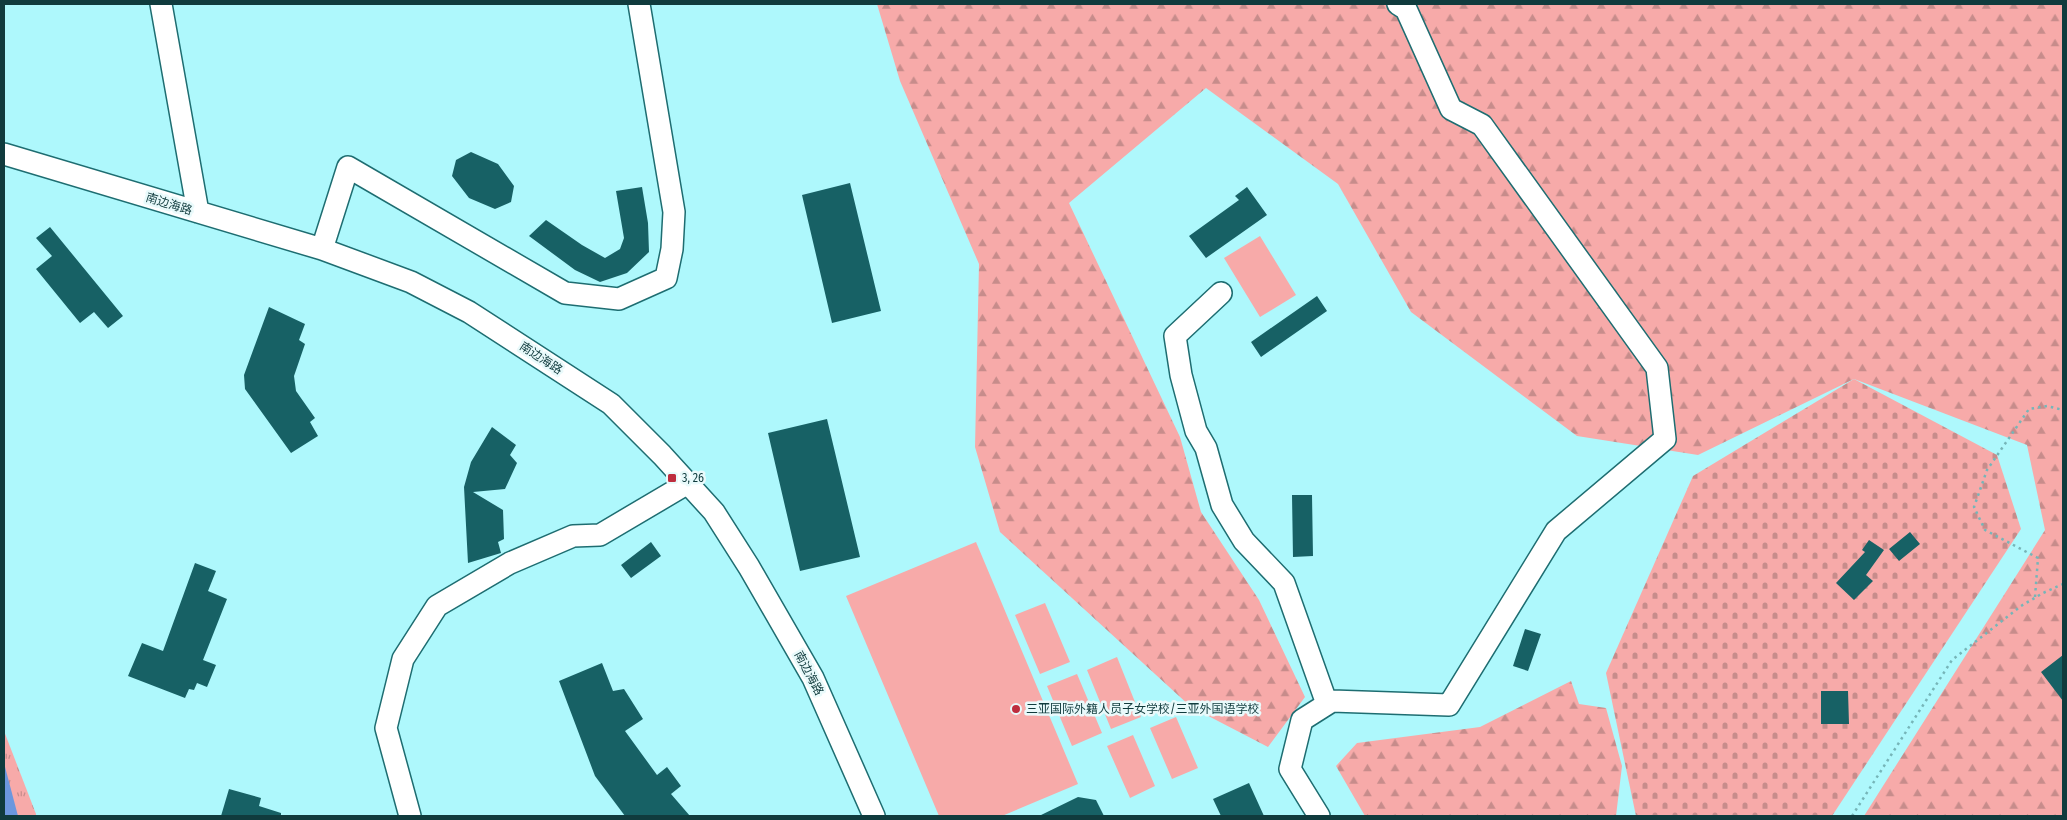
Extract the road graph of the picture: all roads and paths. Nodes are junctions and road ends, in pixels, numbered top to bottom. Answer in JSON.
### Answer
{"nodes":[{"id":1,"x":161,"y":4,"type":"edge"},
{"id":2,"x":639,"y":4,"type":"edge"},
{"id":3,"x":1398,"y":4,"type":"edge"},
{"id":4,"x":4,"y":154,"type":"edge"},
{"id":5,"x":198,"y":212,"type":"junction"},
{"id":6,"x":322,"y":249,"type":"junction"},
{"id":7,"x":1221,"y":293,"type":"dead end"},
{"id":8,"x":2063,"y":410,"type":"edge"},
{"id":9,"x":688,"y":483,"type":"junction"},
{"id":10,"x":2063,"y":584,"type":"edge"},
{"id":11,"x":2035,"y":598,"type":"junction"},
{"id":12,"x":1327,"y":704,"type":"junction"},
{"id":13,"x":410,"y":816,"type":"edge"},
{"id":14,"x":874,"y":816,"type":"edge"},
{"id":15,"x":1319,"y":816,"type":"edge"},
{"id":16,"x":1852,"y":816,"type":"edge"}],
"edges":[{"from":1,"to":5,"type":"street"},
{"from":2,"to":6,"type":"street"},
{"from":3,"to":12,"type":"street"},
{"from":4,"to":5,"type":"street","name":"南边海路"},
{"from":5,"to":6,"type":"street","name":"南边海路"},
{"from":6,"to":9,"type":"street","name":"南边海路"},
{"from":7,"to":12,"type":"street"},
{"from":8,"to":11,"type":"path"},
{"from":9,"to":13,"type":"street"},
{"from":9,"to":14,"type":"street","name":"南边海路"},
{"from":10,"to":11,"type":"path"},
{"from":11,"to":16,"type":"path"},
{"from":12,"to":15,"type":"street"}]}
